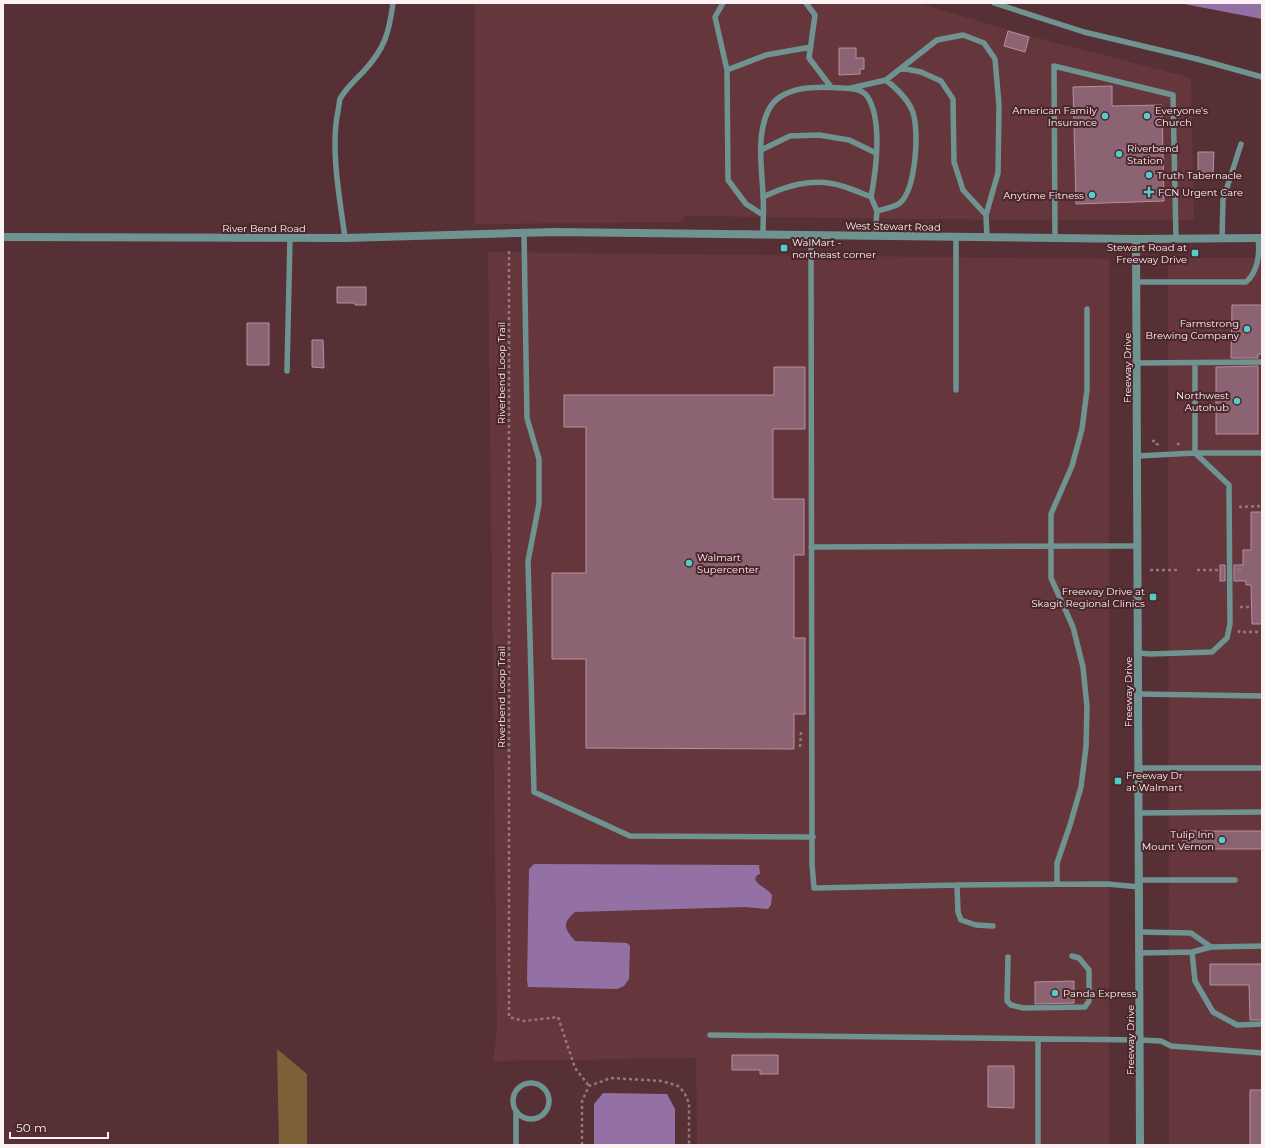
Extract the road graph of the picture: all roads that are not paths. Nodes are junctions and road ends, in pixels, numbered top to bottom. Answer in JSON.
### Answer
{"nodes":[{"id":1,"x":393,"y":3,"type":"edge"},
{"id":2,"x":723,"y":3,"type":"edge"},
{"id":3,"x":806,"y":3,"type":"edge"},
{"id":4,"x":994,"y":3,"type":"edge"},
{"id":5,"x":811,"y":47,"type":"junction"},
{"id":6,"x":901,"y":68,"type":"junction"},
{"id":7,"x":727,"y":70,"type":"junction"},
{"id":8,"x":1262,"y":77,"type":"edge"},
{"id":9,"x":886,"y":80,"type":"junction"},
{"id":10,"x":831,"y":87,"type":"junction"},
{"id":11,"x":851,"y":88,"type":"junction"},
{"id":12,"x":1241,"y":144,"type":"dead end"},
{"id":13,"x":761,"y":150,"type":"junction"},
{"id":14,"x":876,"y":153,"type":"junction"},
{"id":15,"x":763,"y":197,"type":"junction"},
{"id":16,"x":871,"y":197,"type":"junction"},
{"id":17,"x":877,"y":211,"type":"junction"},
{"id":18,"x":763,"y":215,"type":"junction"},
{"id":19,"x":986,"y":215,"type":"junction"},
{"id":20,"x":524,"y":232,"type":"junction"},
{"id":21,"x":763,"y":235,"type":"junction"},
{"id":22,"x":811,"y":235,"type":"junction"},
{"id":23,"x":875,"y":236,"type":"junction"},
{"id":24,"x":3,"y":237,"type":"edge"},
{"id":25,"x":290,"y":238,"type":"junction"},
{"id":26,"x":345,"y":238,"type":"junction"},
{"id":27,"x":956,"y":238,"type":"junction"},
{"id":28,"x":987,"y":238,"type":"junction"},
{"id":29,"x":1260,"y":238,"type":"edge"},
{"id":30,"x":1055,"y":239,"type":"junction"},
{"id":31,"x":1136,"y":239,"type":"junction"},
{"id":32,"x":1176,"y":239,"type":"junction"},
{"id":33,"x":1222,"y":239,"type":"junction"},
{"id":34,"x":1136,"y":282,"type":"junction"},
{"id":35,"x":1087,"y":309,"type":"dead end"},
{"id":36,"x":1262,"y":362,"type":"edge"},
{"id":37,"x":1137,"y":363,"type":"junction"},
{"id":38,"x":1195,"y":363,"type":"junction"},
{"id":39,"x":287,"y":371,"type":"dead end"},
{"id":40,"x":956,"y":390,"type":"dead end"},
{"id":41,"x":1195,"y":453,"type":"junction"},
{"id":42,"x":1262,"y":453,"type":"edge"},
{"id":43,"x":1137,"y":456,"type":"junction"},
{"id":44,"x":1051,"y":546,"type":"junction"},
{"id":45,"x":1138,"y":546,"type":"junction"},
{"id":46,"x":811,"y":547,"type":"junction"},
{"id":47,"x":1138,"y":653,"type":"junction"},
{"id":48,"x":1138,"y":694,"type":"junction"},
{"id":49,"x":1262,"y":696,"type":"edge"},
{"id":50,"x":1139,"y":768,"type":"junction"},
{"id":51,"x":1262,"y":768,"type":"edge"},
{"id":52,"x":1262,"y":812,"type":"edge"},
{"id":53,"x":1139,"y":813,"type":"junction"},
{"id":54,"x":813,"y":837,"type":"junction"},
{"id":55,"x":1235,"y":880,"type":"dead end"},
{"id":56,"x":1140,"y":883,"type":"junction"},
{"id":57,"x":1057,"y":884,"type":"junction"},
{"id":58,"x":957,"y":885,"type":"junction"},
{"id":59,"x":992,"y":926,"type":"dead end"},
{"id":60,"x":1140,"y":932,"type":"junction"},
{"id":61,"x":1262,"y":946,"type":"edge"},
{"id":62,"x":1211,"y":947,"type":"junction"},
{"id":63,"x":1140,"y":952,"type":"junction"},
{"id":64,"x":1192,"y":952,"type":"junction"},
{"id":65,"x":1072,"y":956,"type":"dead end"},
{"id":66,"x":1008,"y":957,"type":"dead end"},
{"id":67,"x":1262,"y":1024,"type":"edge"},
{"id":68,"x":710,"y":1036,"type":"dead end"},
{"id":69,"x":1038,"y":1039,"type":"junction"},
{"id":70,"x":1140,"y":1040,"type":"junction"},
{"id":71,"x":1262,"y":1053,"type":"edge"},
{"id":72,"x":516,"y":1112,"type":"junction"},
{"id":73,"x":516,"y":1145,"type":"edge"},
{"id":74,"x":1038,"y":1145,"type":"edge"},
{"id":75,"x":1140,"y":1145,"type":"edge"}],
"edges":[{"from":1,"to":26,"type":"lane"},
{"from":2,"to":7,"type":"lane"},
{"from":3,"to":5,"type":"lane"},
{"from":4,"to":8,"type":"lane"},
{"from":5,"to":7,"type":"lane"},
{"from":5,"to":10,"type":"lane"},
{"from":6,"to":9,"type":"lane"},
{"from":6,"to":19,"type":"lane"},
{"from":6,"to":19,"type":"lane"},
{"from":7,"to":18,"type":"lane"},
{"from":9,"to":11,"type":"lane"},
{"from":9,"to":17,"type":"lane"},
{"from":10,"to":11,"type":"lane"},
{"from":10,"to":13,"type":"lane"},
{"from":11,"to":14,"type":"lane"},
{"from":12,"to":33,"type":"lane"},
{"from":13,"to":14,"type":"lane"},
{"from":13,"to":15,"type":"lane"},
{"from":14,"to":16,"type":"lane"},
{"from":15,"to":16,"type":"lane"},
{"from":15,"to":18,"type":"lane"},
{"from":16,"to":17,"type":"lane"},
{"from":17,"to":23,"type":"lane"},
{"from":18,"to":21,"type":"lane"},
{"from":19,"to":28,"type":"lane"},
{"from":20,"to":21,"type":"street","name":"West Stewart Road"},
{"from":20,"to":26,"type":"street","name":"River Bend Road"},
{"from":20,"to":54,"type":"lane"},
{"from":21,"to":22,"type":"street","name":"West Stewart Road"},
{"from":22,"to":23,"type":"street","name":"West Stewart Road"},
{"from":22,"to":46,"type":"lane"},
{"from":23,"to":27,"type":"street","name":"West Stewart Road"},
{"from":24,"to":25,"type":"street","name":"River Bend Road"},
{"from":25,"to":26,"type":"street","name":"River Bend Road"},
{"from":25,"to":39,"type":"lane"},
{"from":27,"to":28,"type":"street","name":"West Stewart Road"},
{"from":27,"to":40,"type":"lane"},
{"from":28,"to":30,"type":"street","name":"West Stewart Road"},
{"from":29,"to":33,"type":"street","name":"West Stewart Road"},
{"from":29,"to":34,"type":"lane"},
{"from":30,"to":31,"type":"street","name":"West Stewart Road"},
{"from":30,"to":32,"type":"lane"},
{"from":31,"to":32,"type":"street","name":"West Stewart Road"},
{"from":31,"to":34,"type":"street","name":"Freeway Drive"},
{"from":32,"to":33,"type":"street","name":"West Stewart Road"},
{"from":34,"to":37,"type":"street","name":"Freeway Drive"},
{"from":35,"to":44,"type":"lane"},
{"from":36,"to":38,"type":"lane"},
{"from":37,"to":38,"type":"lane"},
{"from":37,"to":43,"type":"street","name":"Freeway Drive"},
{"from":38,"to":41,"type":"lane"},
{"from":41,"to":42,"type":"lane"},
{"from":41,"to":43,"type":"lane"},
{"from":41,"to":47,"type":"lane"},
{"from":43,"to":45,"type":"street","name":"Freeway Drive"},
{"from":44,"to":45,"type":"lane"},
{"from":44,"to":46,"type":"lane"},
{"from":44,"to":57,"type":"lane"},
{"from":45,"to":47,"type":"street","name":"Freeway Drive"},
{"from":46,"to":54,"type":"lane"},
{"from":47,"to":48,"type":"street","name":"Freeway Drive"},
{"from":48,"to":49,"type":"lane"},
{"from":48,"to":50,"type":"street","name":"Freeway Drive"},
{"from":50,"to":51,"type":"lane"},
{"from":50,"to":53,"type":"street","name":"Freeway Drive"},
{"from":52,"to":53,"type":"lane"},
{"from":53,"to":56,"type":"street","name":"Freeway Drive"},
{"from":54,"to":58,"type":"lane"},
{"from":55,"to":56,"type":"lane"},
{"from":56,"to":57,"type":"lane"},
{"from":56,"to":60,"type":"street","name":"Freeway Drive"},
{"from":57,"to":58,"type":"lane"},
{"from":58,"to":59,"type":"lane"},
{"from":60,"to":62,"type":"lane"},
{"from":60,"to":63,"type":"street","name":"Freeway Drive"},
{"from":61,"to":62,"type":"lane"},
{"from":62,"to":64,"type":"lane"},
{"from":63,"to":64,"type":"lane"},
{"from":63,"to":70,"type":"street","name":"Freeway Drive"},
{"from":64,"to":67,"type":"lane"},
{"from":65,"to":66,"type":"lane"},
{"from":68,"to":69,"type":"lane"},
{"from":69,"to":70,"type":"lane"},
{"from":69,"to":74,"type":"lane"},
{"from":70,"to":71,"type":"lane"},
{"from":70,"to":75,"type":"street","name":"Freeway Drive"},
{"from":72,"to":72,"type":"lane"},
{"from":72,"to":73,"type":"lane"}]}
